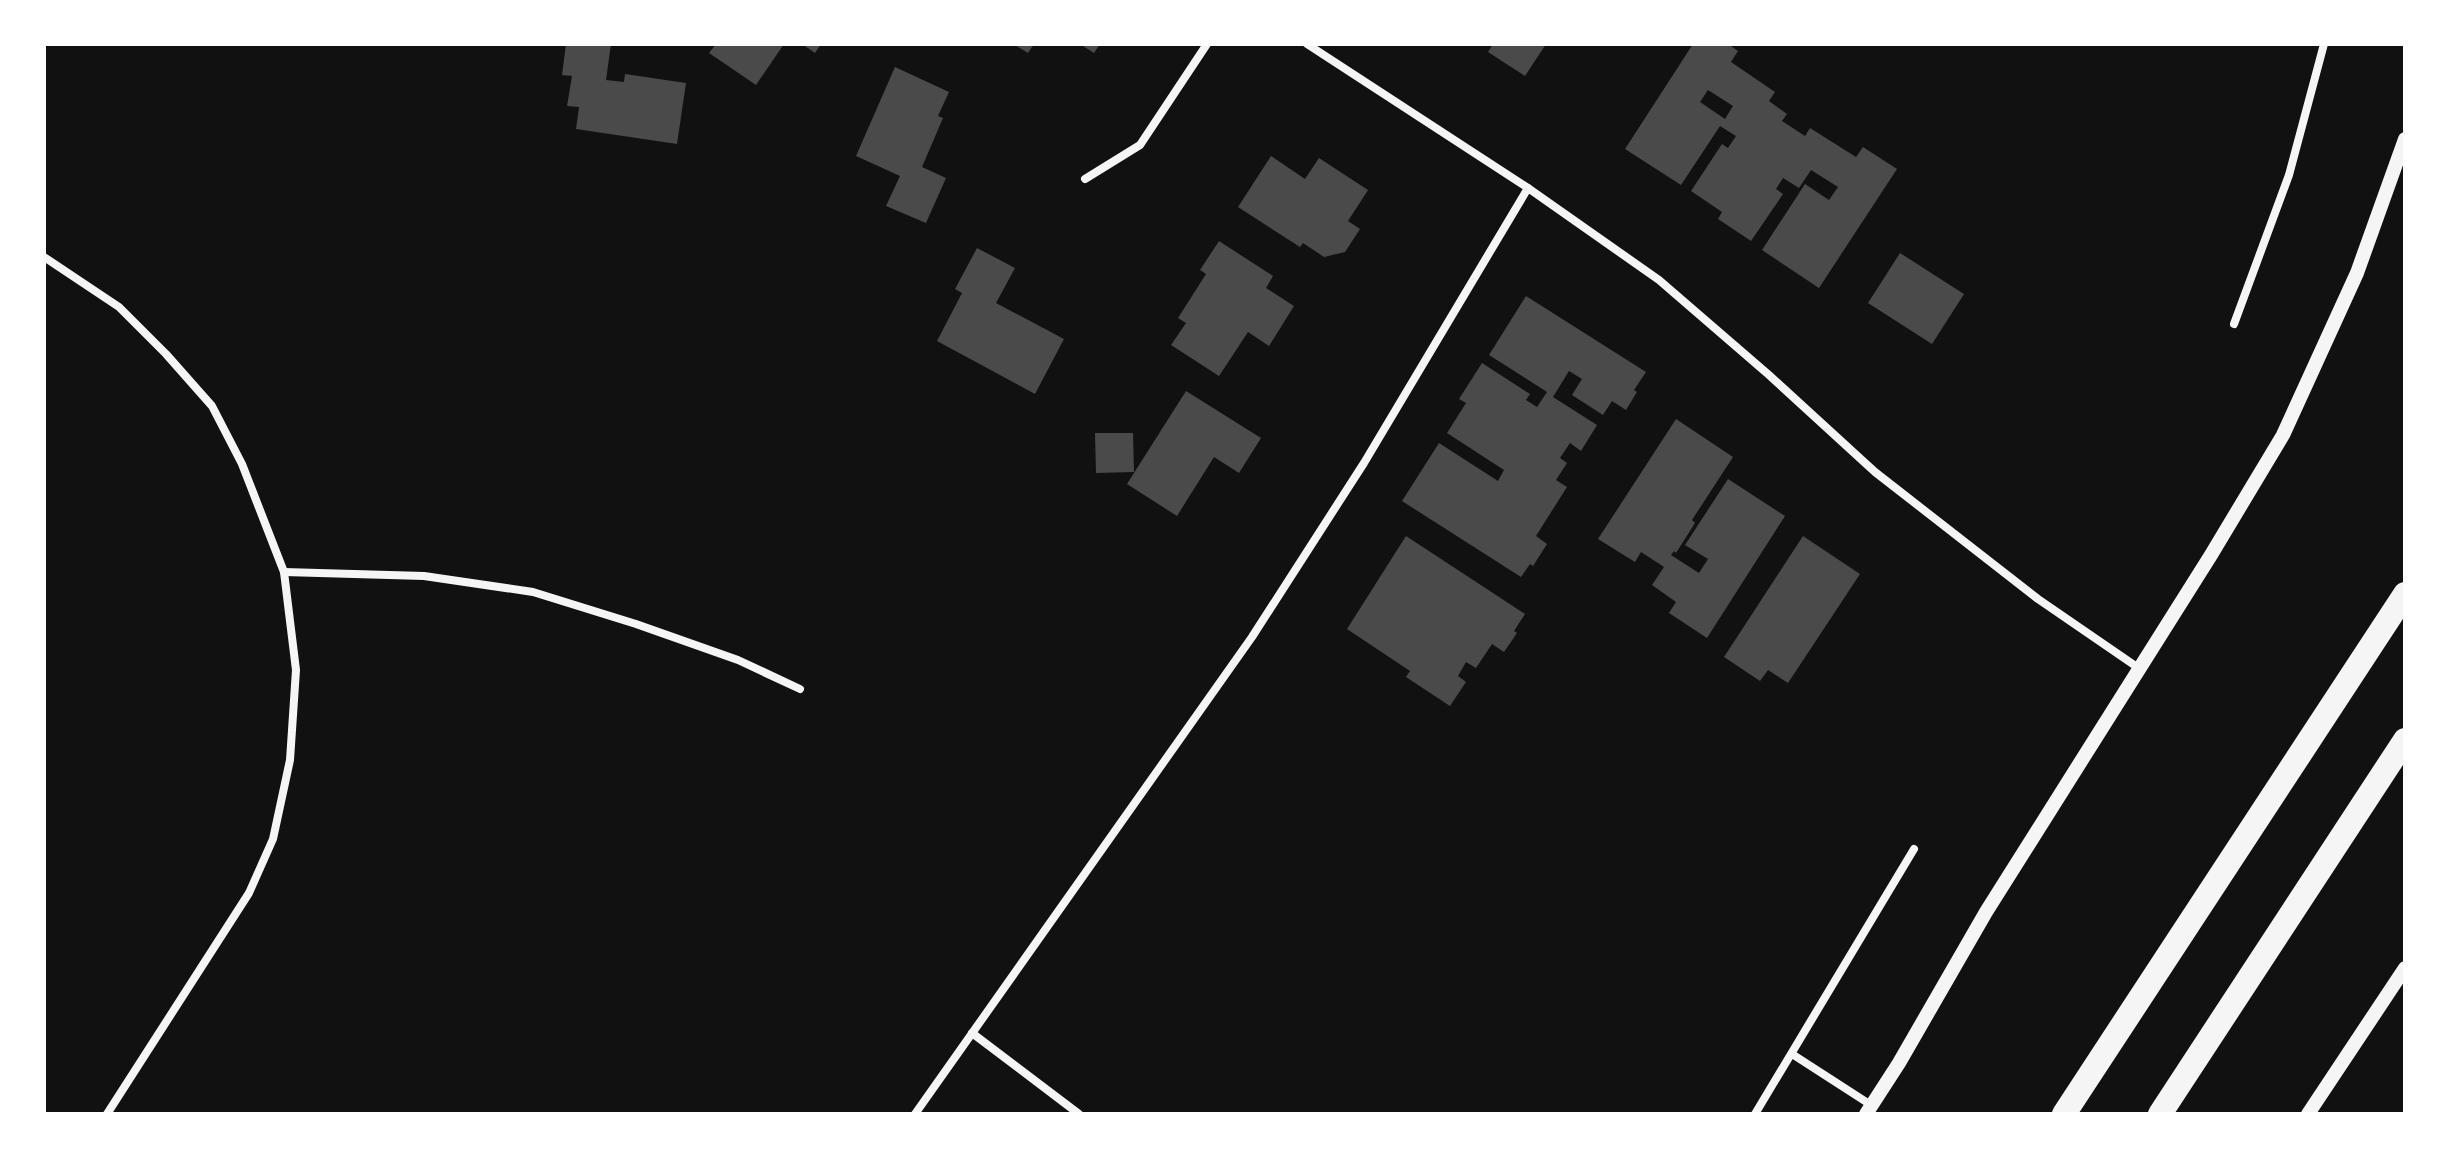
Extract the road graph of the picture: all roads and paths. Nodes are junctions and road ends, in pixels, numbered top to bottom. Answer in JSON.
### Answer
{"nodes":[{"id":1,"x":1207,"y":44,"type":"edge"},
{"id":2,"x":1307,"y":44,"type":"edge"},
{"id":3,"x":2324,"y":44,"type":"edge"},
{"id":4,"x":2405,"y":139,"type":"edge"},
{"id":5,"x":1085,"y":179,"type":"dead end"},
{"id":6,"x":1528,"y":188,"type":"junction"},
{"id":7,"x":44,"y":257,"type":"edge"},
{"id":8,"x":2234,"y":324,"type":"dead end"},
{"id":9,"x":284,"y":572,"type":"junction"},
{"id":10,"x":2405,"y":594,"type":"edge"},
{"id":11,"x":2140,"y":669,"type":"junction"},
{"id":12,"x":800,"y":689,"type":"dead end"},
{"id":13,"x":2405,"y":740,"type":"edge"},
{"id":14,"x":1914,"y":849,"type":"dead end"},
{"id":15,"x":2405,"y":968,"type":"edge"},
{"id":16,"x":972,"y":1033,"type":"junction"},
{"id":17,"x":1792,"y":1054,"type":"junction"},
{"id":18,"x":1868,"y":1110,"type":"edge"},
{"id":19,"x":107,"y":1114,"type":"edge"},
{"id":20,"x":915,"y":1114,"type":"edge"},
{"id":21,"x":1079,"y":1114,"type":"edge"},
{"id":22,"x":1755,"y":1114,"type":"edge"},
{"id":23,"x":2064,"y":1114,"type":"edge"},
{"id":24,"x":2160,"y":1114,"type":"edge"},
{"id":25,"x":2308,"y":1114,"type":"edge"}],
"edges":[{"from":1,"to":5,"type":"street"},
{"from":2,"to":6,"type":"street"},
{"from":3,"to":8,"type":"street"},
{"from":4,"to":11,"type":"street"},
{"from":6,"to":11,"type":"street"},
{"from":6,"to":16,"type":"street"},
{"from":7,"to":9,"type":"street"},
{"from":9,"to":12,"type":"street"},
{"from":9,"to":19,"type":"street"},
{"from":10,"to":23,"type":"highway"},
{"from":11,"to":18,"type":"street"},
{"from":13,"to":24,"type":"highway"},
{"from":14,"to":17,"type":"street"},
{"from":15,"to":25,"type":"street"},
{"from":16,"to":20,"type":"street"},
{"from":16,"to":21,"type":"street"},
{"from":17,"to":18,"type":"street"},
{"from":17,"to":22,"type":"street"}]}
